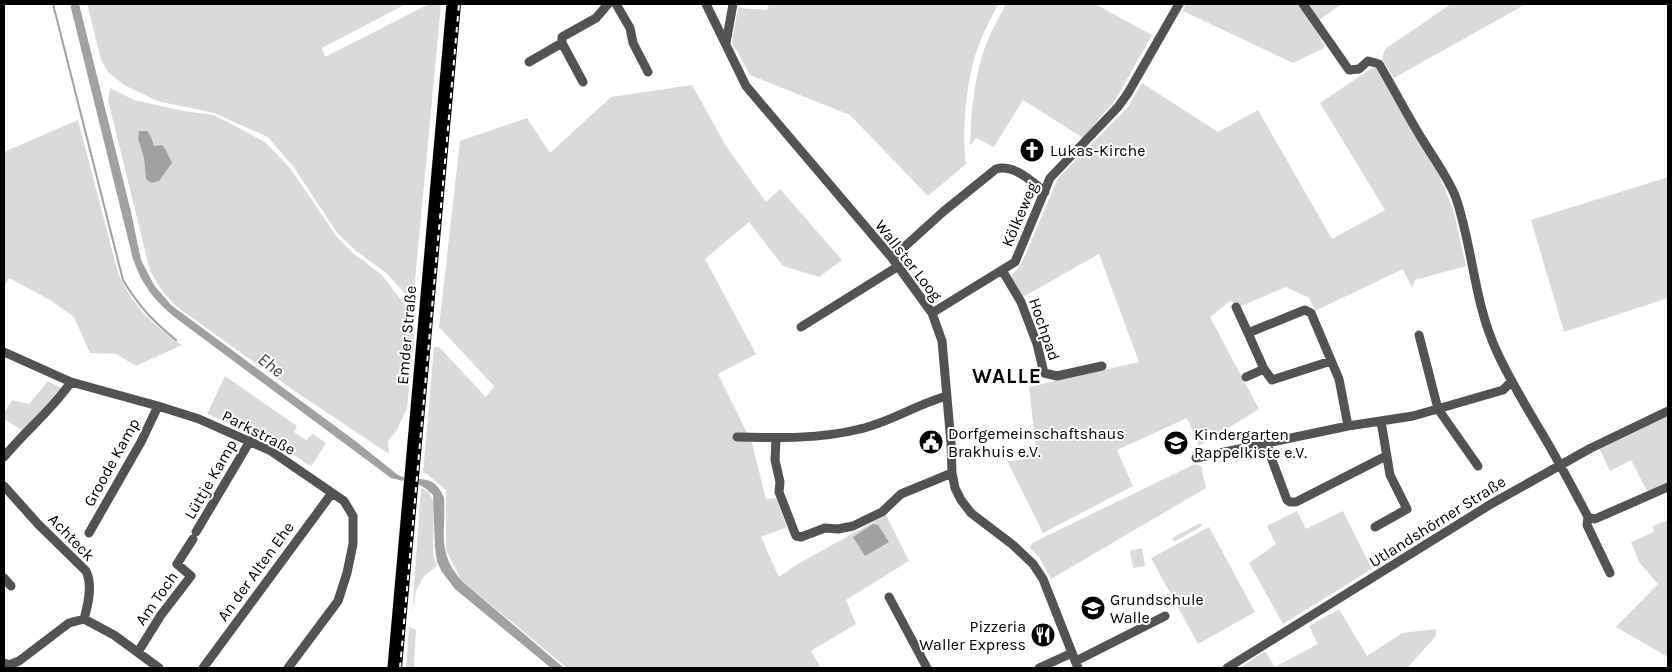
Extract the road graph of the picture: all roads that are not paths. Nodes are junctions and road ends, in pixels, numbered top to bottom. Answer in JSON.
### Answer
{"nodes":[{"id":1,"x":452,"y":4,"type":"edge"},
{"id":2,"x":608,"y":4,"type":"edge"},
{"id":3,"x":616,"y":4,"type":"edge"},
{"id":4,"x":706,"y":4,"type":"edge"},
{"id":5,"x":733,"y":4,"type":"edge"},
{"id":6,"x":1179,"y":4,"type":"edge"},
{"id":7,"x":1303,"y":4,"type":"edge"},
{"id":8,"x":562,"y":43,"type":"junction"},
{"id":9,"x":726,"y":43,"type":"junction"},
{"id":10,"x":529,"y":62,"type":"dead end"},
{"id":11,"x":648,"y":72,"type":"dead end"},
{"id":12,"x":583,"y":82,"type":"dead end"},
{"id":13,"x":1045,"y":192,"type":"junction"},
{"id":14,"x":895,"y":263,"type":"junction"},
{"id":15,"x":1002,"y":270,"type":"junction"},
{"id":16,"x":1236,"y":307,"type":"dead end"},
{"id":17,"x":932,"y":313,"type":"junction"},
{"id":18,"x":801,"y":327,"type":"dead end"},
{"id":19,"x":1248,"y":332,"type":"junction"},
{"id":20,"x":1419,"y":335,"type":"dead end"},
{"id":21,"x":4,"y":352,"type":"edge"},
{"id":22,"x":1331,"y":361,"type":"junction"},
{"id":23,"x":1102,"y":366,"type":"dead end"},
{"id":24,"x":1264,"y":369,"type":"junction"},
{"id":25,"x":1246,"y":377,"type":"dead end"},
{"id":26,"x":1512,"y":381,"type":"junction"},
{"id":27,"x":71,"y":382,"type":"junction"},
{"id":28,"x":947,"y":396,"type":"junction"},
{"id":29,"x":158,"y":406,"type":"junction"},
{"id":30,"x":1438,"y":409,"type":"junction"},
{"id":31,"x":1668,"y":411,"type":"edge"},
{"id":32,"x":1381,"y":421,"type":"junction"},
{"id":33,"x":1348,"y":426,"type":"junction"},
{"id":34,"x":737,"y":437,"type":"dead end"},
{"id":35,"x":776,"y":438,"type":"junction"},
{"id":36,"x":250,"y":441,"type":"junction"},
{"id":37,"x":1268,"y":443,"type":"junction"},
{"id":38,"x":1386,"y":456,"type":"junction"},
{"id":39,"x":4,"y":457,"type":"edge"},
{"id":40,"x":1196,"y":458,"type":"dead end"},
{"id":41,"x":1560,"y":464,"type":"junction"},
{"id":42,"x":1478,"y":466,"type":"dead end"},
{"id":43,"x":952,"y":473,"type":"junction"},
{"id":44,"x":4,"y":486,"type":"edge"},
{"id":45,"x":1668,"y":487,"type":"edge"},
{"id":46,"x":332,"y":492,"type":"junction"},
{"id":47,"x":1588,"y":517,"type":"junction"},
{"id":48,"x":1375,"y":527,"type":"dead end"},
{"id":49,"x":89,"y":533,"type":"dead end"},
{"id":50,"x":195,"y":535,"type":"joint"},
{"id":51,"x":1610,"y":573,"type":"dead end"},
{"id":52,"x":4,"y":578,"type":"edge"},
{"id":53,"x":11,"y":586,"type":"dead end"},
{"id":54,"x":889,"y":597,"type":"dead end"},
{"id":55,"x":1165,"y":616,"type":"dead end"},
{"id":56,"x":84,"y":619,"type":"junction"},
{"id":57,"x":138,"y":652,"type":"junction"},
{"id":58,"x":1075,"y":661,"type":"edge"},
{"id":59,"x":4,"y":663,"type":"edge"},
{"id":60,"x":159,"y":668,"type":"edge"},
{"id":61,"x":203,"y":668,"type":"edge"},
{"id":62,"x":288,"y":668,"type":"edge"},
{"id":63,"x":394,"y":668,"type":"edge"},
{"id":64,"x":927,"y":668,"type":"edge"},
{"id":65,"x":1039,"y":668,"type":"edge"},
{"id":66,"x":1227,"y":668,"type":"edge"}],
"edges":[{"from":1,"to":63,"type":"main road","name":"Emder Straße"},
{"from":2,"to":8,"type":"street"},
{"from":3,"to":11,"type":"street"},
{"from":4,"to":9,"type":"street","name":"Wallster Loog"},
{"from":5,"to":9,"type":"street"},
{"from":6,"to":13,"type":"street","name":"Kölkeweg"},
{"from":7,"to":26,"type":"street"},
{"from":8,"to":10,"type":"street"},
{"from":8,"to":12,"type":"street"},
{"from":9,"to":14,"type":"street","name":"Wallster Loog"},
{"from":13,"to":14,"type":"street"},
{"from":13,"to":15,"type":"street","name":"Kölkeweg"},
{"from":14,"to":17,"type":"street","name":"Wallster Loog"},
{"from":14,"to":18,"type":"street"},
{"from":15,"to":17,"type":"street","name":"Kölkeweg"},
{"from":15,"to":23,"type":"street","name":"Hochpad"},
{"from":16,"to":19,"type":"street"},
{"from":17,"to":28,"type":"street","name":"Wallster Loog"},
{"from":19,"to":22,"type":"street"},
{"from":19,"to":24,"type":"street"},
{"from":20,"to":30,"type":"street"},
{"from":21,"to":27,"type":"street","name":"Parkstraße"},
{"from":22,"to":24,"type":"street"},
{"from":22,"to":33,"type":"street"},
{"from":24,"to":25,"type":"street"},
{"from":26,"to":30,"type":"street"},
{"from":26,"to":41,"type":"street"},
{"from":27,"to":29,"type":"street","name":"Parkstraße"},
{"from":27,"to":39,"type":"street"},
{"from":28,"to":35,"type":"street"},
{"from":28,"to":43,"type":"street","name":"Wallster Loog"},
{"from":29,"to":36,"type":"street","name":"Parkstraße"},
{"from":29,"to":49,"type":"street","name":"Groode Kamp"},
{"from":30,"to":32,"type":"street"},
{"from":30,"to":42,"type":"street"},
{"from":31,"to":41,"type":"street","name":"Utlandshörner Straße"},
{"from":32,"to":33,"type":"street"},
{"from":32,"to":38,"type":"street"},
{"from":33,"to":37,"type":"street"},
{"from":34,"to":35,"type":"street"},
{"from":35,"to":43,"type":"street"},
{"from":36,"to":46,"type":"street","name":"Parkstraße"},
{"from":36,"to":50,"type":"street","name":"Lüttje Kamp"},
{"from":37,"to":38,"type":"street"},
{"from":37,"to":40,"type":"street"},
{"from":38,"to":48,"type":"street"},
{"from":41,"to":47,"type":"street"},
{"from":41,"to":66,"type":"street","name":"Utlandshörner Straße"},
{"from":43,"to":58,"type":"street","name":"Wallster Loog"},
{"from":44,"to":56,"type":"street","name":"Achteck"},
{"from":45,"to":47,"type":"street"},
{"from":46,"to":61,"type":"street","name":"An der Alten Ehe"},
{"from":46,"to":62,"type":"street","name":"Parkstraße"},
{"from":47,"to":51,"type":"street"},
{"from":50,"to":57,"type":"street","name":"Am Toch"},
{"from":52,"to":53,"type":"street"},
{"from":54,"to":64,"type":"street"},
{"from":55,"to":58,"type":"street"},
{"from":56,"to":57,"type":"street"},
{"from":56,"to":59,"type":"street"},
{"from":57,"to":60,"type":"street"},
{"from":58,"to":65,"type":"street"}]}
